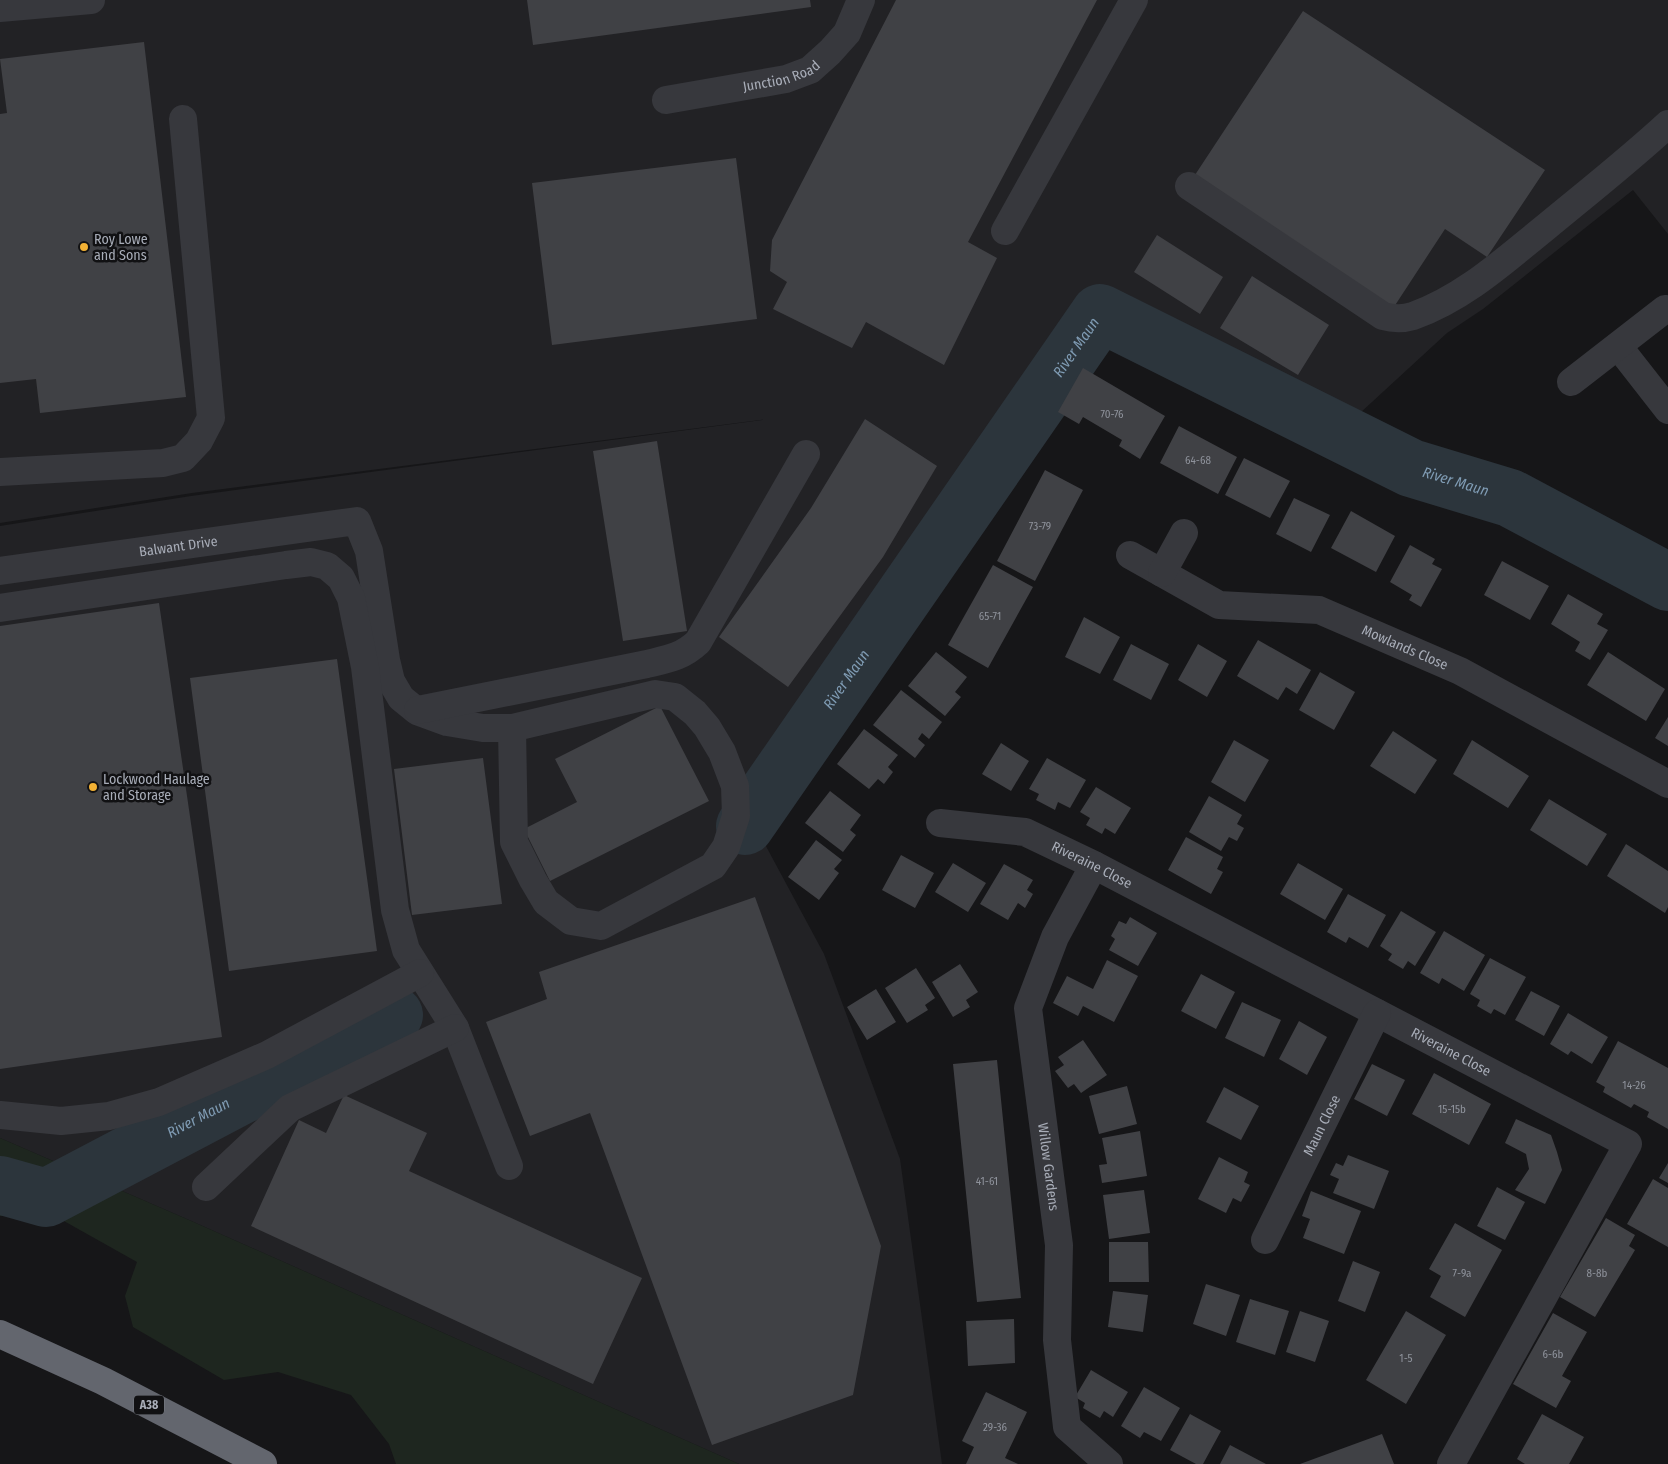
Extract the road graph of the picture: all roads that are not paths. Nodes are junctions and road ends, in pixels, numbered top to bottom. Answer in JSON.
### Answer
{"nodes":[{"id":1,"x":90,"y":0,"type":"edge"},
{"id":2,"x":861,"y":0,"type":"edge"},
{"id":3,"x":1134,"y":0,"type":"edge"},
{"id":4,"x":0,"y":8,"type":"edge"},
{"id":5,"x":666,"y":100,"type":"dead end"},
{"id":6,"x":184,"y":119,"type":"dead end"},
{"id":7,"x":1668,"y":124,"type":"edge"},
{"id":8,"x":1189,"y":186,"type":"dead end"},
{"id":9,"x":1005,"y":231,"type":"dead end"},
{"id":10,"x":1665,"y":309,"type":"dead end"},
{"id":11,"x":1618,"y":346,"type":"junction"},
{"id":12,"x":1571,"y":382,"type":"dead end"},
{"id":13,"x":1668,"y":410,"type":"edge"},
{"id":14,"x":806,"y":454,"type":"dead end"},
{"id":15,"x":0,"y":472,"type":"edge"},
{"id":16,"x":1184,"y":533,"type":"dead end"},
{"id":17,"x":1130,"y":555,"type":"dead end"},
{"id":18,"x":0,"y":571,"type":"edge"},
{"id":19,"x":1162,"y":573,"type":"junction"},
{"id":20,"x":0,"y":608,"type":"edge"},
{"id":21,"x":417,"y":710,"type":"junction"},
{"id":22,"x":512,"y":728,"type":"junction"},
{"id":23,"x":1668,"y":784,"type":"edge"},
{"id":24,"x":940,"y":823,"type":"dead end"},
{"id":25,"x":1094,"y":866,"type":"junction"},
{"id":26,"x":420,"y":972,"type":"junction"},
{"id":27,"x":1377,"y":1013,"type":"junction"},
{"id":28,"x":455,"y":1028,"type":"junction"},
{"id":29,"x":0,"y":1115,"type":"edge"},
{"id":30,"x":509,"y":1166,"type":"dead end"},
{"id":31,"x":206,"y":1188,"type":"dead end"},
{"id":32,"x":1265,"y":1240,"type":"dead end"},
{"id":33,"x":0,"y":1334,"type":"edge"},
{"id":34,"x":263,"y":1464,"type":"edge"},
{"id":35,"x":1109,"y":1464,"type":"edge"},
{"id":36,"x":1451,"y":1464,"type":"edge"}],
"edges":[{"from":1,"to":4,"type":"street"},
{"from":2,"to":5,"type":"street","name":"Junction Road"},
{"from":3,"to":9,"type":"street"},
{"from":6,"to":15,"type":"street"},
{"from":7,"to":8,"type":"street"},
{"from":10,"to":11,"type":"street"},
{"from":11,"to":12,"type":"street"},
{"from":11,"to":13,"type":"street"},
{"from":14,"to":21,"type":"street"},
{"from":16,"to":19,"type":"street"},
{"from":17,"to":19,"type":"street","name":"Mowlands Close"},
{"from":18,"to":21,"type":"street","name":"Balwant Drive"},
{"from":19,"to":23,"type":"street","name":"Mowlands Close"},
{"from":20,"to":26,"type":"street"},
{"from":21,"to":22,"type":"street"},
{"from":22,"to":22,"type":"street"},
{"from":24,"to":25,"type":"street","name":"Riveraine Close"},
{"from":25,"to":27,"type":"street","name":"Riveraine Close"},
{"from":25,"to":35,"type":"street","name":"Willow Gardens"},
{"from":26,"to":28,"type":"street"},
{"from":26,"to":29,"type":"street"},
{"from":27,"to":32,"type":"street","name":"Maun Close"},
{"from":27,"to":36,"type":"street","name":"Riveraine Close"},
{"from":28,"to":30,"type":"street"},
{"from":28,"to":31,"type":"street"},
{"from":33,"to":34,"type":"highway","number":"A38"}]}
